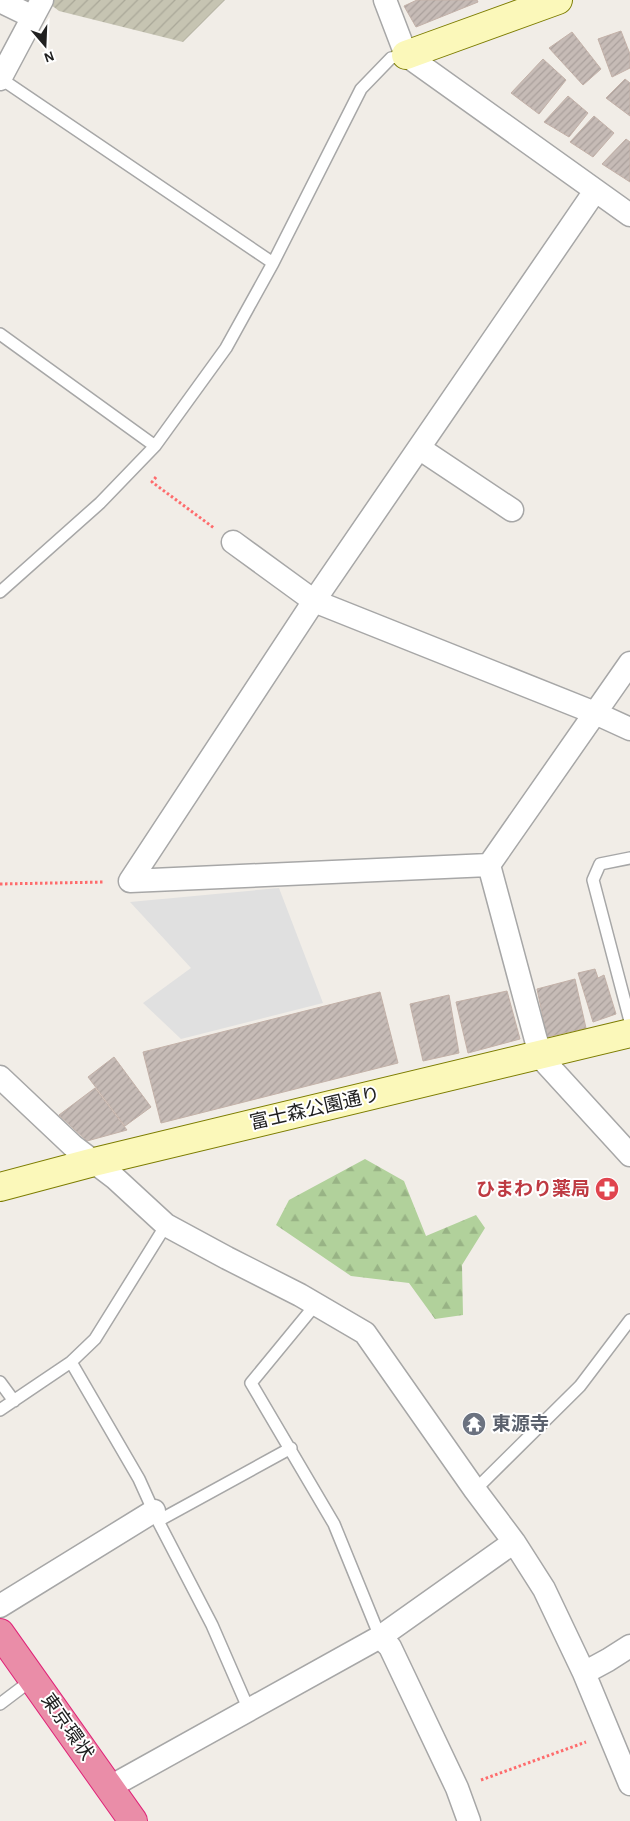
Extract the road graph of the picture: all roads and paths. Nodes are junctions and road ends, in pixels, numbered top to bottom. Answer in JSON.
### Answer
{"nodes":[{"id":1,"x":385,"y":0,"type":"edge"},
{"id":2,"x":558,"y":0,"type":"edge"},
{"id":3,"x":0,"y":1,"type":"edge"},
{"id":4,"x":38,"y":9,"type":"edge"},
{"id":5,"x":406,"y":55,"type":"junction"},
{"id":6,"x":0,"y":79,"type":"edge"},
{"id":7,"x":595,"y":191,"type":"junction"},
{"id":8,"x":630,"y":215,"type":"edge"},
{"id":9,"x":273,"y":263,"type":"junction"},
{"id":10,"x":0,"y":334,"type":"edge"},
{"id":11,"x":155,"y":446,"type":"junction"},
{"id":12,"x":419,"y":448,"type":"junction"},
{"id":13,"x":152,"y":482,"type":"dead end"},
{"id":14,"x":512,"y":510,"type":"dead end"},
{"id":15,"x":233,"y":542,"type":"joint"},
{"id":16,"x":0,"y":592,"type":"edge"},
{"id":17,"x":314,"y":602,"type":"junction"},
{"id":18,"x":630,"y":663,"type":"edge"},
{"id":19,"x":595,"y":713,"type":"junction"},
{"id":20,"x":630,"y":729,"type":"edge"},
{"id":21,"x":630,"y":858,"type":"edge"},
{"id":22,"x":489,"y":865,"type":"junction"},
{"id":23,"x":130,"y":881,"type":"junction"},
{"id":24,"x":0,"y":884,"type":"edge"},
{"id":25,"x":630,"y":1021,"type":"edge"},
{"id":26,"x":630,"y":1033,"type":"edge"},
{"id":27,"x":541,"y":1055,"type":"junction"},
{"id":28,"x":0,"y":1077,"type":"edge"},
{"id":29,"x":630,"y":1155,"type":"edge"},
{"id":30,"x":94,"y":1162,"type":"junction"},
{"id":31,"x":0,"y":1187,"type":"edge"},
{"id":32,"x":166,"y":1225,"type":"junction"},
{"id":33,"x":316,"y":1304,"type":"junction"},
{"id":34,"x":630,"y":1320,"type":"edge"},
{"id":35,"x":71,"y":1362,"type":"junction"},
{"id":36,"x":0,"y":1382,"type":"edge"},
{"id":37,"x":14,"y":1401,"type":"junction"},
{"id":38,"x":0,"y":1410,"type":"edge"},
{"id":39,"x":291,"y":1448,"type":"junction"},
{"id":40,"x":475,"y":1490,"type":"junction"},
{"id":41,"x":156,"y":1516,"type":"junction"},
{"id":42,"x":514,"y":1542,"type":"junction"},
{"id":43,"x":0,"y":1606,"type":"edge"},
{"id":44,"x":0,"y":1633,"type":"edge"},
{"id":45,"x":380,"y":1637,"type":"junction"},
{"id":46,"x":630,"y":1646,"type":"edge"},
{"id":47,"x":584,"y":1673,"type":"junction"},
{"id":48,"x":33,"y":1679,"type":"junction"},
{"id":49,"x":0,"y":1704,"type":"edge"},
{"id":50,"x":249,"y":1710,"type":"junction"},
{"id":51,"x":608,"y":1734,"type":"junction"},
{"id":52,"x":630,"y":1784,"type":"edge"},
{"id":53,"x":110,"y":1787,"type":"junction"},
{"id":54,"x":457,"y":1788,"type":"junction"},
{"id":55,"x":134,"y":1821,"type":"edge"},
{"id":56,"x":469,"y":1821,"type":"edge"}],
"edges":[{"from":1,"to":5,"type":"street"},
{"from":2,"to":5,"type":"street"},
{"from":3,"to":4,"type":"street"},
{"from":4,"to":6,"type":"street"},
{"from":5,"to":7,"type":"street"},
{"from":5,"to":9,"type":"lane"},
{"from":6,"to":9,"type":"lane"},
{"from":7,"to":8,"type":"street"},
{"from":7,"to":12,"type":"street"},
{"from":9,"to":11,"type":"lane"},
{"from":10,"to":11,"type":"lane"},
{"from":11,"to":16,"type":"lane"},
{"from":12,"to":14,"type":"street"},
{"from":12,"to":17,"type":"street"},
{"from":13,"to":15,"type":"path"},
{"from":15,"to":17,"type":"street"},
{"from":17,"to":19,"type":"street"},
{"from":17,"to":23,"type":"street"},
{"from":18,"to":19,"type":"street"},
{"from":19,"to":20,"type":"street"},
{"from":19,"to":22,"type":"street"},
{"from":21,"to":25,"type":"lane"},
{"from":22,"to":23,"type":"street"},
{"from":22,"to":27,"type":"street"},
{"from":23,"to":24,"type":"path"},
{"from":26,"to":27,"type":"street","name":"富士森公園通り"},
{"from":27,"to":29,"type":"street"},
{"from":27,"to":30,"type":"street","name":"富士森公園通り"},
{"from":28,"to":30,"type":"street"},
{"from":30,"to":31,"type":"street","name":"富士森公園通り"},
{"from":30,"to":32,"type":"street"},
{"from":32,"to":33,"type":"street"},
{"from":32,"to":35,"type":"lane"},
{"from":33,"to":39,"type":"lane"},
{"from":33,"to":40,"type":"street"},
{"from":34,"to":40,"type":"lane"},
{"from":35,"to":37,"type":"lane"},
{"from":35,"to":41,"type":"lane"},
{"from":36,"to":37,"type":"lane"},
{"from":37,"to":38,"type":"lane"},
{"from":39,"to":41,"type":"lane"},
{"from":39,"to":45,"type":"lane"},
{"from":40,"to":42,"type":"street"},
{"from":41,"to":43,"type":"street"},
{"from":41,"to":50,"type":"lane"},
{"from":42,"to":45,"type":"street"},
{"from":42,"to":47,"type":"street"},
{"from":44,"to":48,"type":"highway","name":"東京環状"},
{"from":45,"to":50,"type":"street"},
{"from":45,"to":54,"type":"street"},
{"from":46,"to":47,"type":"street"},
{"from":47,"to":51,"type":"street"},
{"from":48,"to":49,"type":"lane"},
{"from":48,"to":53,"type":"highway","name":"東京環状"},
{"from":50,"to":53,"type":"street"},
{"from":51,"to":52,"type":"street"},
{"from":51,"to":54,"type":"path"},
{"from":53,"to":55,"type":"highway","name":"東京環状"},
{"from":54,"to":56,"type":"street"}]}
